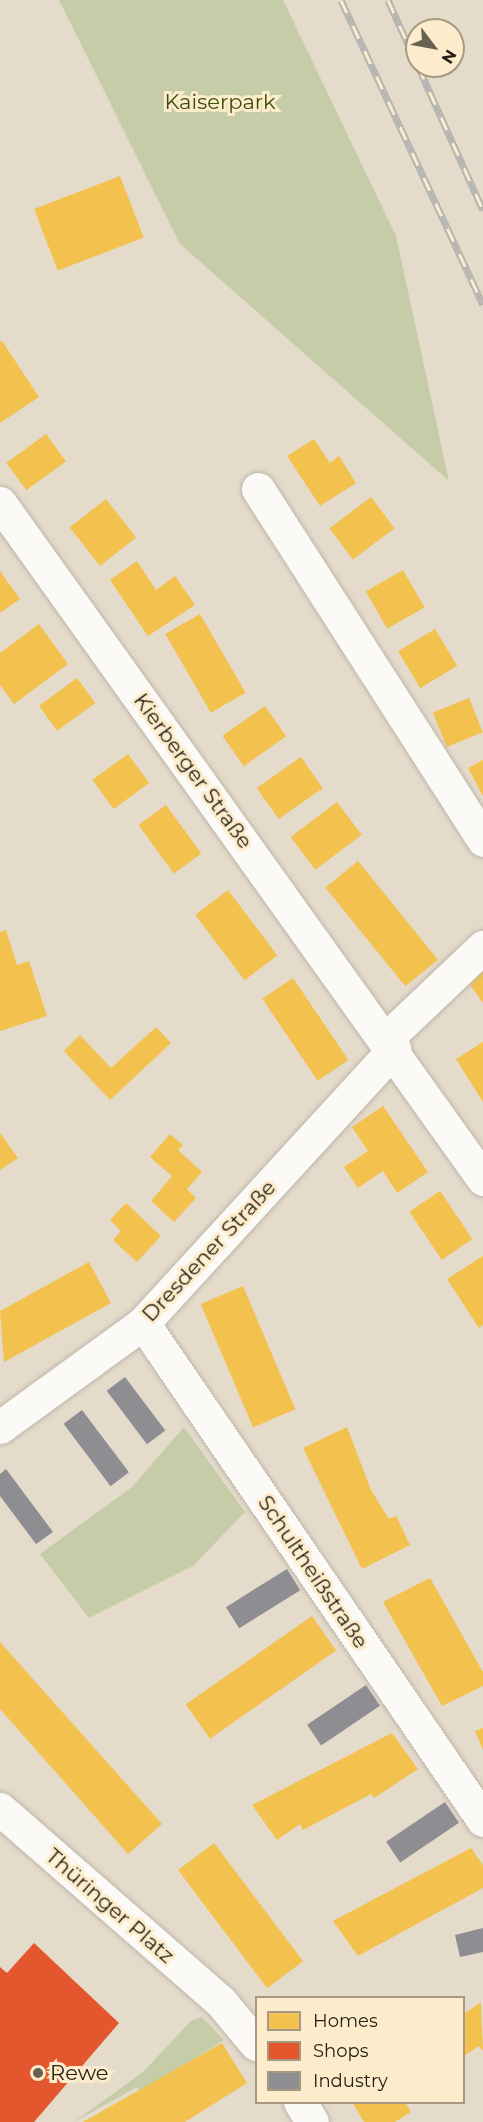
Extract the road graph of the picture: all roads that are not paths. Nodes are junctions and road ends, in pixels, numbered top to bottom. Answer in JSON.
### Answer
{"nodes":[{"id":1,"x":258,"y":489,"type":"dead end"},
{"id":2,"x":0,"y":503,"type":"edge"},
{"id":3,"x":483,"y":840,"type":"edge"},
{"id":4,"x":483,"y":947,"type":"edge"},
{"id":5,"x":390,"y":1044,"type":"junction"},
{"id":6,"x":483,"y":1179,"type":"edge"},
{"id":7,"x":143,"y":1323,"type":"junction"},
{"id":8,"x":0,"y":1426,"type":"edge"},
{"id":9,"x":0,"y":1809,"type":"edge"},
{"id":10,"x":483,"y":1820,"type":"edge"},
{"id":11,"x":255,"y":2043,"type":"edge"},
{"id":12,"x":301,"y":2104,"type":"edge"},
{"id":13,"x":312,"y":2122,"type":"edge"}],
"edges":[{"from":1,"to":3,"type":"street"},
{"from":2,"to":5,"type":"street","name":"Kierberger Straße"},
{"from":4,"to":5,"type":"street"},
{"from":5,"to":6,"type":"street","name":"Kierberger Straße"},
{"from":5,"to":7,"type":"street","name":"Dresdener Straße"},
{"from":7,"to":8,"type":"street","name":"Dresdener Straße"},
{"from":7,"to":10,"type":"street","name":"Schultheißstraße"},
{"from":9,"to":11,"type":"street","name":"Thüringer Platz"},
{"from":12,"to":13,"type":"street"}]}
